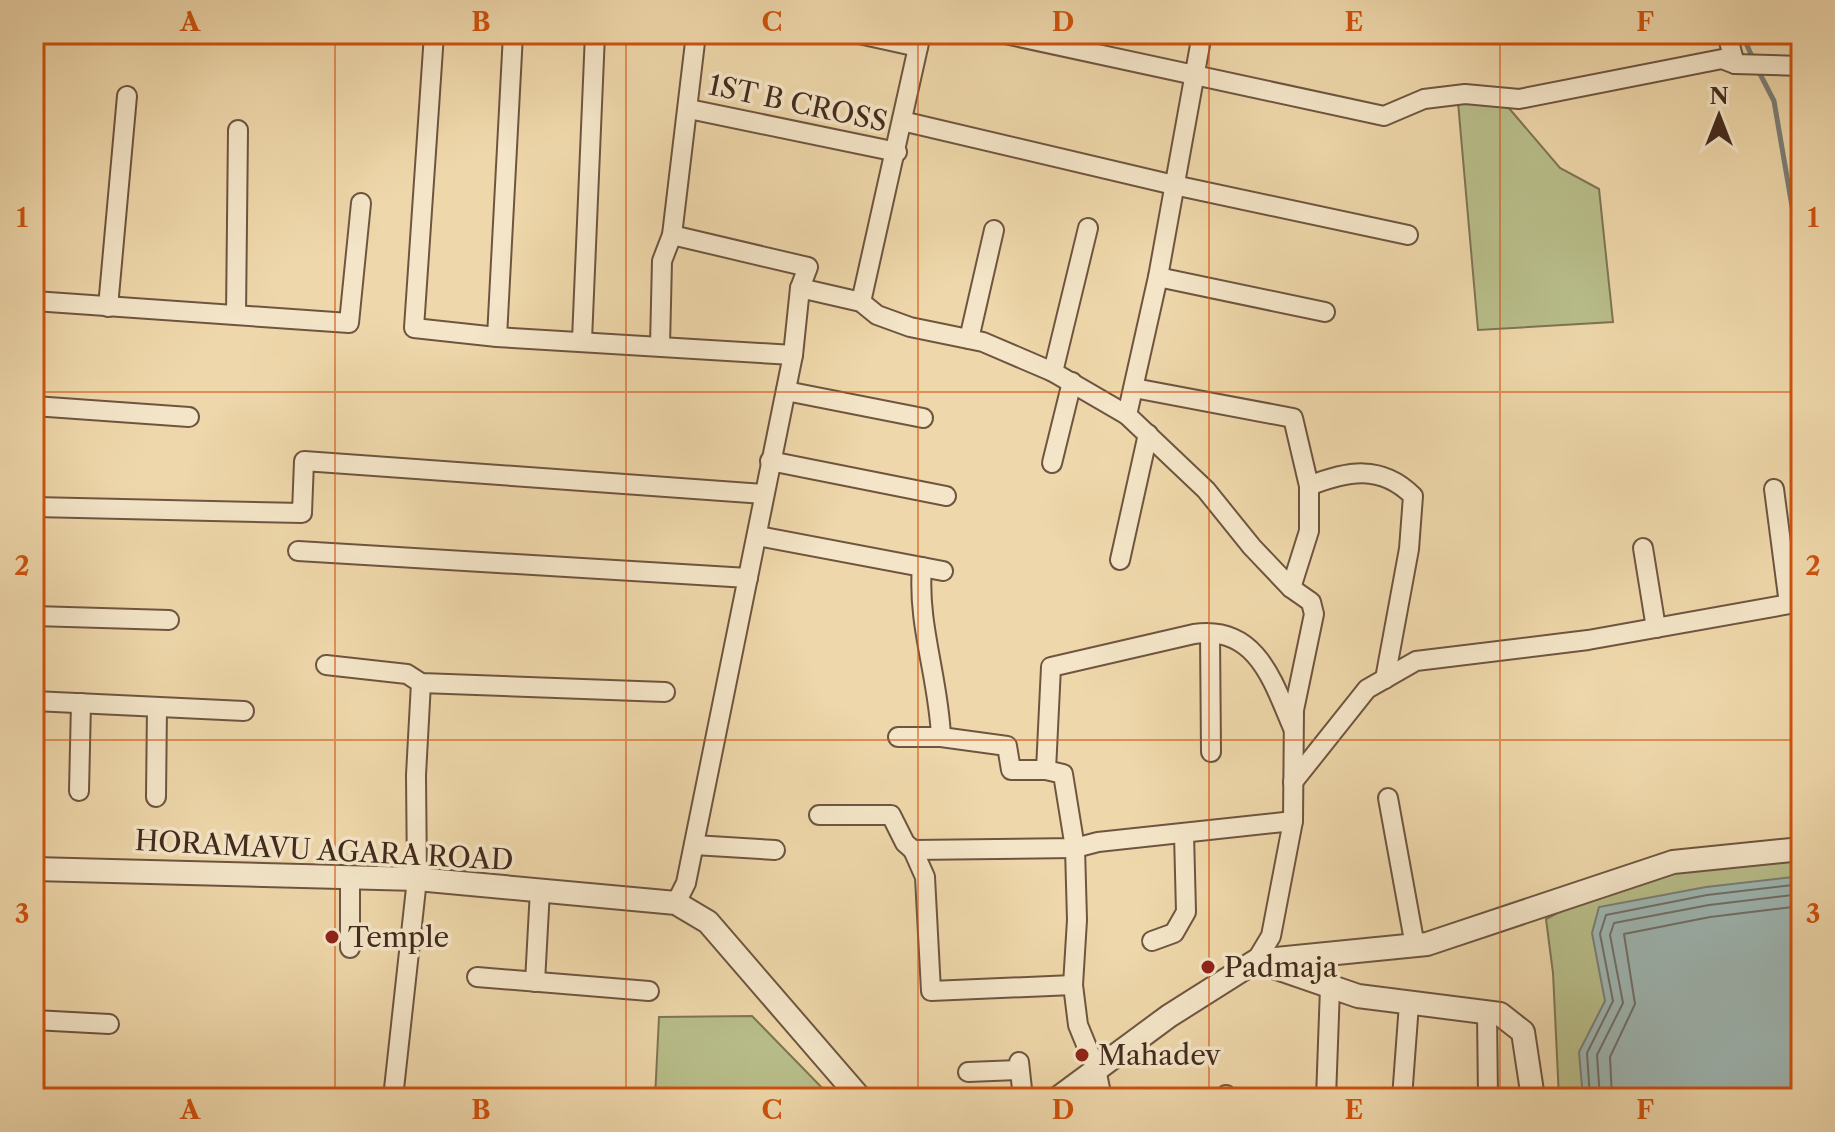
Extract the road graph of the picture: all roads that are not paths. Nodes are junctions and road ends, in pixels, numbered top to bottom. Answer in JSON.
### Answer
{"nodes":[{"id":1,"x":434,"y":34,"type":"edge"},
{"id":2,"x":513,"y":34,"type":"edge"},
{"id":3,"x":595,"y":34,"type":"edge"},
{"id":4,"x":696,"y":34,"type":"edge"},
{"id":5,"x":859,"y":34,"type":"edge"},
{"id":6,"x":1005,"y":34,"type":"edge"},
{"id":7,"x":1202,"y":34,"type":"edge"},
{"id":8,"x":1727,"y":34,"type":"edge"},
{"id":9,"x":919,"y":40,"type":"edge"},
{"id":10,"x":1735,"y":64,"type":"junction"},
{"id":11,"x":1801,"y":66,"type":"edge"},
{"id":12,"x":1192,"y":77,"type":"junction"},
{"id":13,"x":127,"y":96,"type":"dead end"},
{"id":14,"x":689,"y":109,"type":"junction"},
{"id":15,"x":902,"y":121,"type":"junction"},
{"id":16,"x":238,"y":130,"type":"dead end"},
{"id":17,"x":897,"y":152,"type":"junction"},
{"id":18,"x":1174,"y":185,"type":"junction"},
{"id":19,"x":361,"y":203,"type":"dead end"},
{"id":20,"x":1088,"y":228,"type":"dead end"},
{"id":21,"x":994,"y":230,"type":"dead end"},
{"id":22,"x":672,"y":235,"type":"junction"},
{"id":23,"x":1408,"y":235,"type":"dead end"},
{"id":24,"x":1158,"y":277,"type":"junction"},
{"id":25,"x":800,"y":288,"type":"junction"},
{"id":26,"x":34,"y":301,"type":"edge"},
{"id":27,"x":861,"y":302,"type":"junction"},
{"id":28,"x":108,"y":307,"type":"junction"},
{"id":29,"x":1325,"y":312,"type":"dead end"},
{"id":30,"x":236,"y":315,"type":"junction"},
{"id":31,"x":497,"y":337,"type":"junction"},
{"id":32,"x":969,"y":339,"type":"junction"},
{"id":33,"x":582,"y":340,"type":"junction"},
{"id":34,"x":660,"y":345,"type":"junction"},
{"id":35,"x":793,"y":355,"type":"junction"},
{"id":36,"x":1053,"y":372,"type":"junction"},
{"id":37,"x":1072,"y":382,"type":"junction"},
{"id":38,"x":1134,"y":388,"type":"junction"},
{"id":39,"x":786,"y":391,"type":"junction"},
{"id":40,"x":34,"y":406,"type":"edge"},
{"id":41,"x":1127,"y":415,"type":"junction"},
{"id":42,"x":189,"y":417,"type":"dead end"},
{"id":43,"x":923,"y":418,"type":"dead end"},
{"id":44,"x":1148,"y":434,"type":"junction"},
{"id":45,"x":770,"y":461,"type":"junction"},
{"id":46,"x":1052,"y":463,"type":"dead end"},
{"id":47,"x":1309,"y":486,"type":"junction"},
{"id":48,"x":1774,"y":489,"type":"dead end"},
{"id":49,"x":764,"y":494,"type":"junction"},
{"id":50,"x":946,"y":496,"type":"dead end"},
{"id":51,"x":34,"y":507,"type":"edge"},
{"id":52,"x":758,"y":536,"type":"junction"},
{"id":53,"x":1643,"y":548,"type":"dead end"},
{"id":54,"x":298,"y":551,"type":"dead end"},
{"id":55,"x":1120,"y":560,"type":"dead end"},
{"id":56,"x":922,"y":567,"type":"junction"},
{"id":57,"x":943,"y":571,"type":"dead end"},
{"id":58,"x":748,"y":578,"type":"junction"},
{"id":59,"x":1291,"y":588,"type":"junction"},
{"id":60,"x":1795,"y":603,"type":"edge"},
{"id":61,"x":34,"y":616,"type":"edge"},
{"id":62,"x":169,"y":620,"type":"dead end"},
{"id":63,"x":1656,"y":628,"type":"junction"},
{"id":64,"x":1210,"y":634,"type":"junction"},
{"id":65,"x":326,"y":665,"type":"dead end"},
{"id":66,"x":1385,"y":679,"type":"junction"},
{"id":67,"x":421,"y":683,"type":"junction"},
{"id":68,"x":665,"y":692,"type":"dead end"},
{"id":69,"x":34,"y":701,"type":"edge"},
{"id":70,"x":81,"y":703,"type":"junction"},
{"id":71,"x":157,"y":707,"type":"junction"},
{"id":72,"x":244,"y":711,"type":"dead end"},
{"id":73,"x":1293,"y":728,"type":"junction"},
{"id":74,"x":898,"y":737,"type":"dead end"},
{"id":75,"x":941,"y":737,"type":"junction"},
{"id":76,"x":1211,"y":752,"type":"dead end"},
{"id":77,"x":1046,"y":770,"type":"junction"},
{"id":78,"x":1293,"y":782,"type":"junction"},
{"id":79,"x":79,"y":791,"type":"dead end"},
{"id":80,"x":156,"y":797,"type":"dead end"},
{"id":81,"x":1388,"y":798,"type":"dead end"},
{"id":82,"x":819,"y":815,"type":"dead end"},
{"id":83,"x":1293,"y":821,"type":"junction"},
{"id":84,"x":1184,"y":834,"type":"junction"},
{"id":85,"x":694,"y":845,"type":"junction"},
{"id":86,"x":1075,"y":848,"type":"junction"},
{"id":87,"x":1801,"y":849,"type":"edge"},
{"id":88,"x":775,"y":850,"type":"dead end"},
{"id":89,"x":913,"y":850,"type":"junction"},
{"id":90,"x":34,"y":869,"type":"edge"},
{"id":91,"x":350,"y":877,"type":"junction"},
{"id":92,"x":417,"y":879,"type":"junction"},
{"id":93,"x":540,"y":890,"type":"junction"},
{"id":94,"x":676,"y":903,"type":"junction"},
{"id":95,"x":1152,"y":941,"type":"dead end"},
{"id":96,"x":1415,"y":946,"type":"junction"},
{"id":97,"x":350,"y":948,"type":"dead end"},
{"id":98,"x":1256,"y":961,"type":"junction"},
{"id":99,"x":477,"y":977,"type":"dead end"},
{"id":100,"x":535,"y":982,"type":"junction"},
{"id":101,"x":1073,"y":985,"type":"junction"},
{"id":102,"x":1330,"y":988,"type":"junction"},
{"id":103,"x":649,"y":991,"type":"dead end"},
{"id":104,"x":1409,"y":1004,"type":"junction"},
{"id":105,"x":1487,"y":1012,"type":"junction"},
{"id":106,"x":34,"y":1020,"type":"edge"},
{"id":107,"x":109,"y":1024,"type":"dead end"},
{"id":108,"x":1096,"y":1069,"type":"junction"},
{"id":109,"x":968,"y":1072,"type":"dead end"},
{"id":110,"x":65,"y":1098,"type":"edge"},
{"id":111,"x":163,"y":1098,"type":"edge"},
{"id":112,"x":393,"y":1098,"type":"edge"},
{"id":113,"x":860,"y":1098,"type":"edge"},
{"id":114,"x":1023,"y":1098,"type":"edge"},
{"id":115,"x":1058,"y":1098,"type":"edge"},
{"id":116,"x":1102,"y":1098,"type":"edge"},
{"id":117,"x":1326,"y":1098,"type":"edge"},
{"id":118,"x":1402,"y":1098,"type":"edge"},
{"id":119,"x":1488,"y":1098,"type":"edge"},
{"id":120,"x":1533,"y":1098,"type":"edge"}],
"edges":[{"from":1,"to":31,"type":"street"},
{"from":2,"to":31,"type":"street"},
{"from":3,"to":33,"type":"street"},
{"from":4,"to":14,"type":"street"},
{"from":5,"to":9,"type":"street"},
{"from":6,"to":12,"type":"street"},
{"from":7,"to":12,"type":"street"},
{"from":8,"to":10,"type":"street"},
{"from":9,"to":15,"type":"street"},
{"from":10,"to":11,"type":"street"},
{"from":10,"to":12,"type":"street"},
{"from":12,"to":18,"type":"street"},
{"from":13,"to":28,"type":"street"},
{"from":14,"to":17,"type":"street","name":"1ST B CROSS"},
{"from":14,"to":22,"type":"street"},
{"from":15,"to":17,"type":"street"},
{"from":15,"to":18,"type":"street"},
{"from":16,"to":30,"type":"street"},
{"from":17,"to":27,"type":"street"},
{"from":18,"to":23,"type":"street"},
{"from":18,"to":24,"type":"street"},
{"from":19,"to":30,"type":"street"},
{"from":20,"to":36,"type":"street"},
{"from":21,"to":32,"type":"street"},
{"from":22,"to":25,"type":"street"},
{"from":22,"to":34,"type":"street"},
{"from":24,"to":29,"type":"street"},
{"from":24,"to":38,"type":"street"},
{"from":25,"to":27,"type":"street"},
{"from":25,"to":35,"type":"street"},
{"from":26,"to":28,"type":"street"},
{"from":27,"to":32,"type":"street"},
{"from":28,"to":30,"type":"street"},
{"from":31,"to":33,"type":"street"},
{"from":32,"to":36,"type":"street"},
{"from":33,"to":34,"type":"street"},
{"from":34,"to":35,"type":"street"},
{"from":35,"to":39,"type":"street"},
{"from":36,"to":37,"type":"street"},
{"from":37,"to":41,"type":"street"},
{"from":37,"to":46,"type":"street"},
{"from":38,"to":41,"type":"street"},
{"from":38,"to":47,"type":"street"},
{"from":39,"to":43,"type":"street"},
{"from":39,"to":45,"type":"street"},
{"from":40,"to":42,"type":"street"},
{"from":41,"to":44,"type":"street"},
{"from":44,"to":55,"type":"street"},
{"from":44,"to":59,"type":"street"},
{"from":45,"to":49,"type":"street"},
{"from":45,"to":50,"type":"street"},
{"from":47,"to":59,"type":"street"},
{"from":47,"to":66,"type":"street"},
{"from":48,"to":60,"type":"street"},
{"from":49,"to":51,"type":"street"},
{"from":49,"to":52,"type":"street"},
{"from":52,"to":56,"type":"street"},
{"from":52,"to":58,"type":"street"},
{"from":53,"to":63,"type":"street"},
{"from":54,"to":58,"type":"street"},
{"from":56,"to":57,"type":"street"},
{"from":56,"to":75,"type":"street"},
{"from":58,"to":85,"type":"street"},
{"from":59,"to":73,"type":"street"},
{"from":60,"to":63,"type":"street"},
{"from":61,"to":62,"type":"street"},
{"from":63,"to":66,"type":"street"},
{"from":64,"to":73,"type":"street"},
{"from":64,"to":76,"type":"street"},
{"from":64,"to":77,"type":"street"},
{"from":65,"to":67,"type":"street"},
{"from":66,"to":78,"type":"street"},
{"from":67,"to":68,"type":"street"},
{"from":67,"to":92,"type":"street"},
{"from":69,"to":70,"type":"street"},
{"from":70,"to":71,"type":"street"},
{"from":70,"to":79,"type":"street"},
{"from":71,"to":72,"type":"street"},
{"from":71,"to":80,"type":"street"},
{"from":73,"to":78,"type":"street"},
{"from":74,"to":75,"type":"street"},
{"from":75,"to":77,"type":"street"},
{"from":77,"to":86,"type":"street"},
{"from":78,"to":83,"type":"street"},
{"from":81,"to":96,"type":"street"},
{"from":82,"to":89,"type":"street"},
{"from":83,"to":84,"type":"street"},
{"from":83,"to":98,"type":"street"},
{"from":84,"to":86,"type":"street"},
{"from":84,"to":95,"type":"street"},
{"from":85,"to":88,"type":"street"},
{"from":85,"to":94,"type":"street"},
{"from":86,"to":89,"type":"street"},
{"from":86,"to":101,"type":"street"},
{"from":87,"to":96,"type":"street"},
{"from":89,"to":101,"type":"street"},
{"from":90,"to":91,"type":"street","name":"HORAMAVU AGARA ROAD"},
{"from":91,"to":92,"type":"street","name":"HORAMAVU AGARA ROAD"},
{"from":91,"to":97,"type":"street"},
{"from":92,"to":93,"type":"street","name":"HORAMAVU AGARA ROAD"},
{"from":92,"to":112,"type":"street"},
{"from":93,"to":94,"type":"street","name":"HORAMAVU AGARA ROAD"},
{"from":93,"to":100,"type":"street"},
{"from":94,"to":113,"type":"street","name":"HORAMAVU AGARA ROAD"},
{"from":96,"to":98,"type":"street"},
{"from":98,"to":102,"type":"street"},
{"from":98,"to":108,"type":"street"},
{"from":99,"to":100,"type":"street"},
{"from":100,"to":103,"type":"street"},
{"from":101,"to":108,"type":"street"},
{"from":102,"to":104,"type":"street"},
{"from":102,"to":117,"type":"street"},
{"from":104,"to":105,"type":"street"},
{"from":104,"to":118,"type":"street"},
{"from":105,"to":119,"type":"street"},
{"from":105,"to":120,"type":"street"},
{"from":106,"to":107,"type":"street"},
{"from":108,"to":115,"type":"street"},
{"from":108,"to":116,"type":"street"},
{"from":109,"to":114,"type":"street"},
{"from":110,"to":111,"type":"street"}]}
